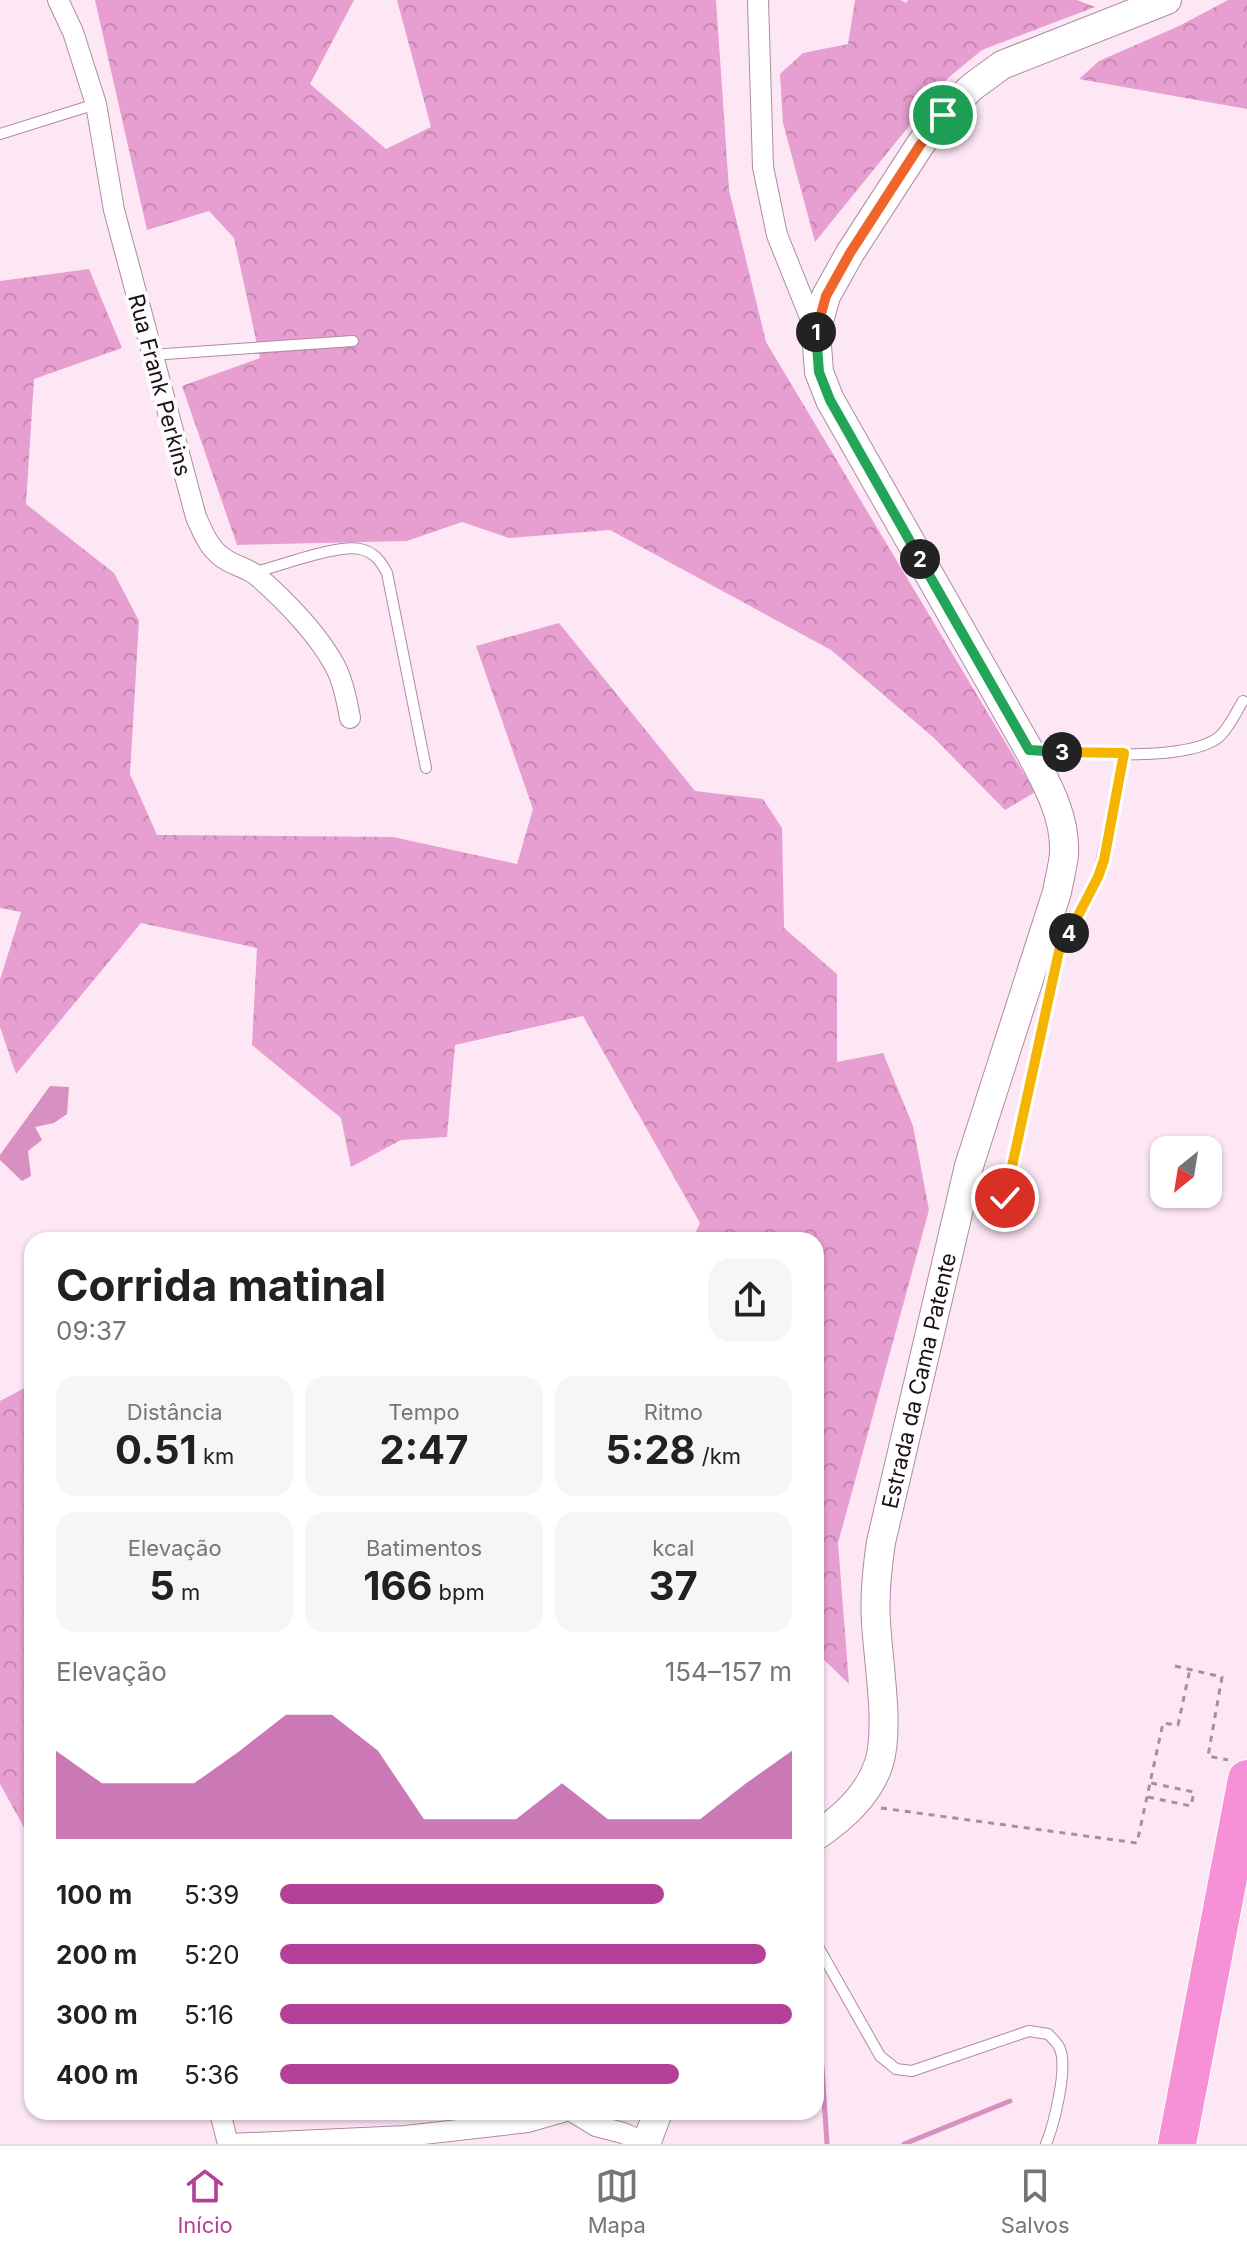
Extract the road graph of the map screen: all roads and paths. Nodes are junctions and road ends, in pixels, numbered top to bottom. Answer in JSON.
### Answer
{"nodes":[{"id":1,"x":58,"y":0,"type":"edge"},
{"id":2,"x":758,"y":0,"type":"edge"},
{"id":3,"x":1167,"y":0,"type":"edge"},
{"id":4,"x":1135,"y":6,"type":"edge"},
{"id":5,"x":96,"y":104,"type":"junction"},
{"id":6,"x":0,"y":134,"type":"edge"},
{"id":7,"x":816,"y":332,"type":"junction"},
{"id":8,"x":353,"y":341,"type":"dead end"},
{"id":9,"x":151,"y":355,"type":"junction"},
{"id":10,"x":253,"y":573,"type":"junction"},
{"id":11,"x":1243,"y":701,"type":"dead end"},
{"id":12,"x":350,"y":718,"type":"dead end"},
{"id":13,"x":1029,"y":750,"type":"junction"},
{"id":14,"x":1124,"y":753,"type":"junction"},
{"id":15,"x":426,"y":768,"type":"dead end"},
{"id":16,"x":1005,"y":1198,"type":"dead end"},
{"id":17,"x":1175,"y":1666,"type":"dead end"},
{"id":18,"x":1190,"y":1669,"type":"junction"},
{"id":19,"x":1240,"y":1770,"type":"edge"},
{"id":20,"x":1151,"y":1783,"type":"junction"},
{"id":21,"x":1148,"y":1797,"type":"junction"},
{"id":22,"x":860,"y":1798,"type":"junction"},
{"id":23,"x":824,"y":1831,"type":"edge"},
{"id":24,"x":824,"y":1957,"type":"edge"},
{"id":25,"x":222,"y":2120,"type":"edge"},
{"id":26,"x":535,"y":2120,"type":"edge"},
{"id":27,"x":586,"y":2120,"type":"edge"},
{"id":28,"x":655,"y":2120,"type":"edge"},
{"id":29,"x":596,"y":2126,"type":"junction"},
{"id":30,"x":229,"y":2144,"type":"edge"},
{"id":31,"x":608,"y":2144,"type":"edge"},
{"id":32,"x":646,"y":2144,"type":"edge"},
{"id":33,"x":1046,"y":2144,"type":"edge"},
{"id":34,"x":1177,"y":2144,"type":"edge"}],
"edges":[{"from":1,"to":5,"type":"street","name":"Rua Frank Perkins"},
{"from":2,"to":7,"type":"street"},
{"from":3,"to":4,"type":"street","name":"Estrada da Cama Patente"},
{"from":4,"to":7,"type":"street","name":"Estrada da Cama Patente"},
{"from":5,"to":6,"type":"lane"},
{"from":5,"to":9,"type":"street","name":"Rua Frank Perkins"},
{"from":7,"to":13,"type":"street","name":"Estrada da Cama Patente"},
{"from":8,"to":9,"type":"lane"},
{"from":9,"to":10,"type":"street","name":"Rua Frank Perkins"},
{"from":10,"to":12,"type":"street","name":"Rua Frank Perkins"},
{"from":10,"to":15,"type":"lane"},
{"from":11,"to":14,"type":"lane"},
{"from":13,"to":14,"type":"lane"},
{"from":13,"to":22,"type":"street","name":"Estrada da Cama Patente"},
{"from":14,"to":16,"type":"lane"},
{"from":17,"to":18,"type":"path"},
{"from":18,"to":19,"type":"path"},
{"from":18,"to":20,"type":"path"},
{"from":19,"to":34,"type":"highway"},
{"from":20,"to":21,"type":"path"},
{"from":20,"to":21,"type":"path"},
{"from":21,"to":22,"type":"path"},
{"from":22,"to":23,"type":"street","name":"Estrada da Cama Patente"},
{"from":24,"to":33,"type":"lane"},
{"from":25,"to":30,"type":"street"},
{"from":26,"to":30,"type":"street"},
{"from":27,"to":29,"type":"street"},
{"from":28,"to":32,"type":"street"},
{"from":29,"to":31,"type":"street"},
{"from":29,"to":32,"type":"street"}]}
